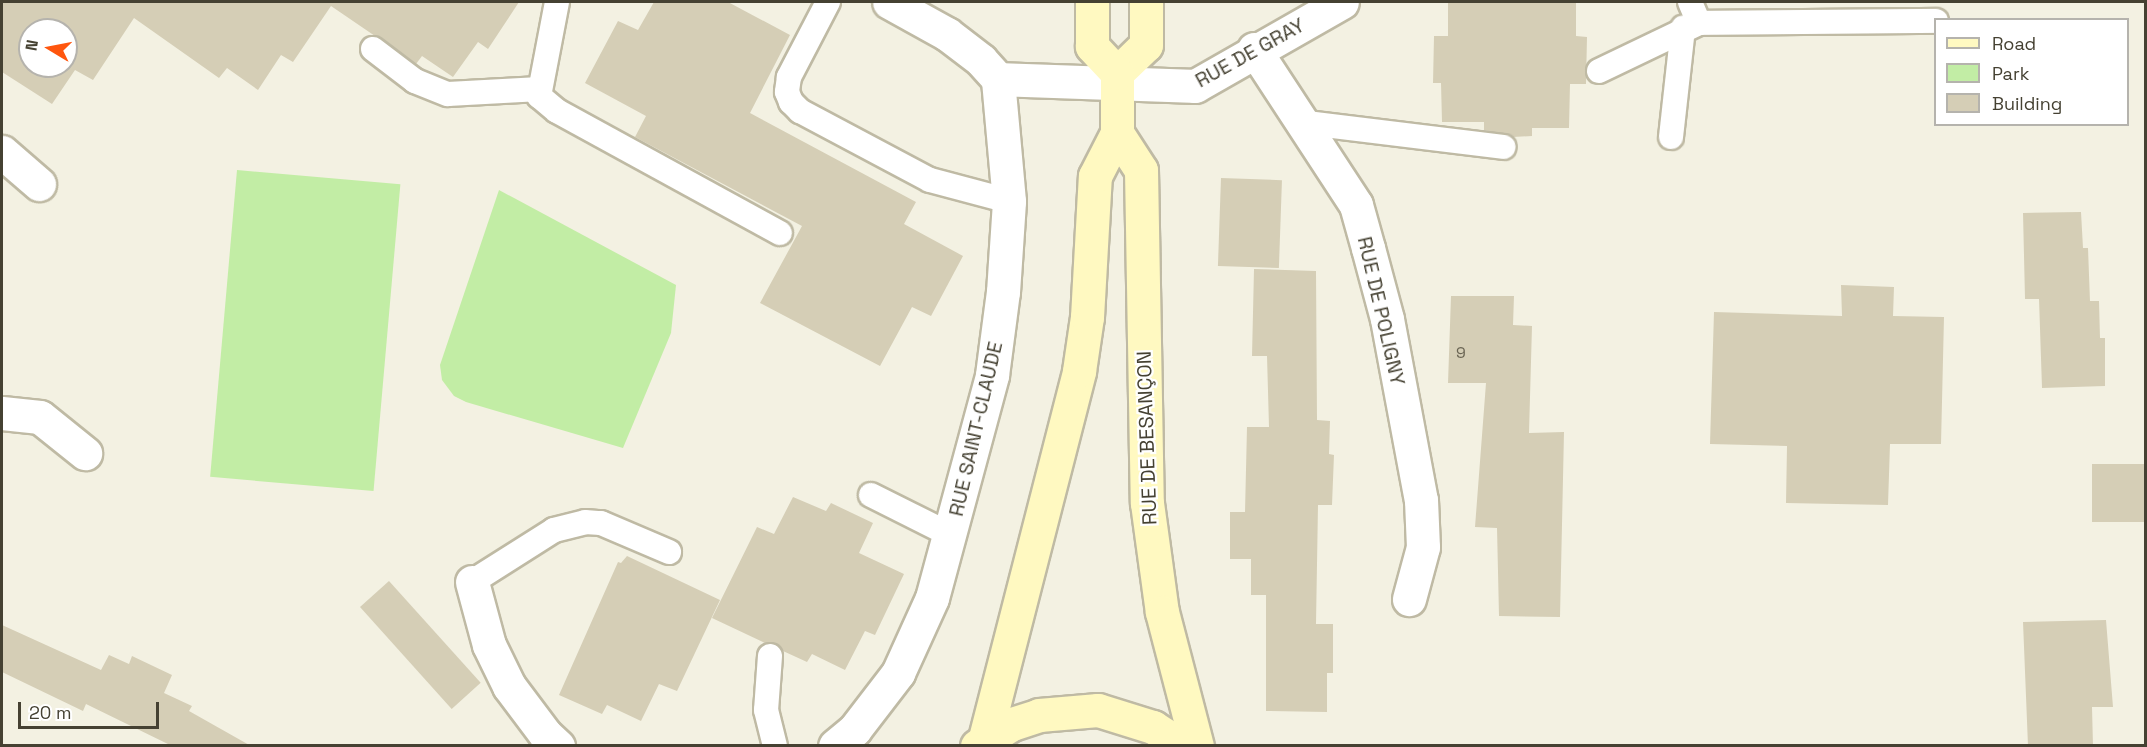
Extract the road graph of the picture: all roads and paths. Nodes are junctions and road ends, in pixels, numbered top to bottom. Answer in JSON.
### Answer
{"nodes":[{"id":1,"x":557,"y":2,"type":"edge"},
{"id":2,"x":828,"y":2,"type":"edge"},
{"id":3,"x":889,"y":2,"type":"edge"},
{"id":4,"x":1092,"y":2,"type":"edge"},
{"id":5,"x":1146,"y":2,"type":"edge"},
{"id":6,"x":1342,"y":2,"type":"edge"},
{"id":7,"x":1691,"y":18,"type":"edge"},
{"id":8,"x":1934,"y":21,"type":"edge"},
{"id":9,"x":373,"y":49,"type":"dead end"},
{"id":10,"x":1254,"y":50,"type":"junction"},
{"id":11,"x":1599,"y":71,"type":"dead end"},
{"id":12,"x":998,"y":79,"type":"junction"},
{"id":13,"x":1117,"y":79,"type":"junction"},
{"id":14,"x":540,"y":89,"type":"junction"},
{"id":15,"x":1300,"y":122,"type":"junction"},
{"id":16,"x":1117,"y":133,"type":"junction"},
{"id":17,"x":1671,"y":137,"type":"dead end"},
{"id":18,"x":1503,"y":147,"type":"dead end"},
{"id":19,"x":2,"y":152,"type":"edge"},
{"id":20,"x":39,"y":184,"type":"dead end"},
{"id":21,"x":1009,"y":201,"type":"junction"},
{"id":22,"x":780,"y":233,"type":"dead end"},
{"id":23,"x":2,"y":413,"type":"edge"},
{"id":24,"x":85,"y":453,"type":"dead end"},
{"id":25,"x":871,"y":495,"type":"dead end"},
{"id":26,"x":951,"y":535,"type":"junction"},
{"id":27,"x":669,"y":552,"type":"dead end"},
{"id":28,"x":472,"y":582,"type":"joint"},
{"id":29,"x":1409,"y":599,"type":"dead end"},
{"id":30,"x":770,"y":656,"type":"dead end"},
{"id":31,"x":981,"y":742,"type":"edge"},
{"id":32,"x":558,"y":746,"type":"edge"},
{"id":33,"x":775,"y":746,"type":"edge"},
{"id":34,"x":835,"y":746,"type":"edge"},
{"id":35,"x":1182,"y":746,"type":"edge"},
{"id":36,"x":1197,"y":746,"type":"edge"}],
"edges":[{"from":1,"to":14,"type":"lane"},
{"from":2,"to":21,"type":"lane"},
{"from":3,"to":12,"type":"street"},
{"from":4,"to":13,"type":"street"},
{"from":5,"to":13,"type":"street"},
{"from":6,"to":10,"type":"street","name":"RUE DE GRAY"},
{"from":7,"to":8,"type":"lane"},
{"from":7,"to":11,"type":"lane"},
{"from":7,"to":17,"type":"lane"},
{"from":9,"to":14,"type":"lane"},
{"from":10,"to":13,"type":"street","name":"RUE DE GRAY"},
{"from":10,"to":15,"type":"street","name":"RUE DE POLIGNY"},
{"from":12,"to":13,"type":"street"},
{"from":12,"to":21,"type":"street","name":"RUE SAINT-CLAUDE"},
{"from":13,"to":16,"type":"street"},
{"from":14,"to":22,"type":"lane"},
{"from":15,"to":18,"type":"lane"},
{"from":15,"to":29,"type":"street","name":"RUE DE POLIGNY"},
{"from":16,"to":31,"type":"street"},
{"from":16,"to":36,"type":"street","name":"RUE DE BESANÇON"},
{"from":19,"to":20,"type":"street"},
{"from":21,"to":26,"type":"street","name":"RUE SAINT-CLAUDE"},
{"from":23,"to":24,"type":"street"},
{"from":25,"to":26,"type":"lane"},
{"from":26,"to":34,"type":"street","name":"RUE SAINT-CLAUDE"},
{"from":27,"to":28,"type":"lane"},
{"from":28,"to":32,"type":"street"},
{"from":30,"to":33,"type":"lane"},
{"from":31,"to":35,"type":"street"}]}
